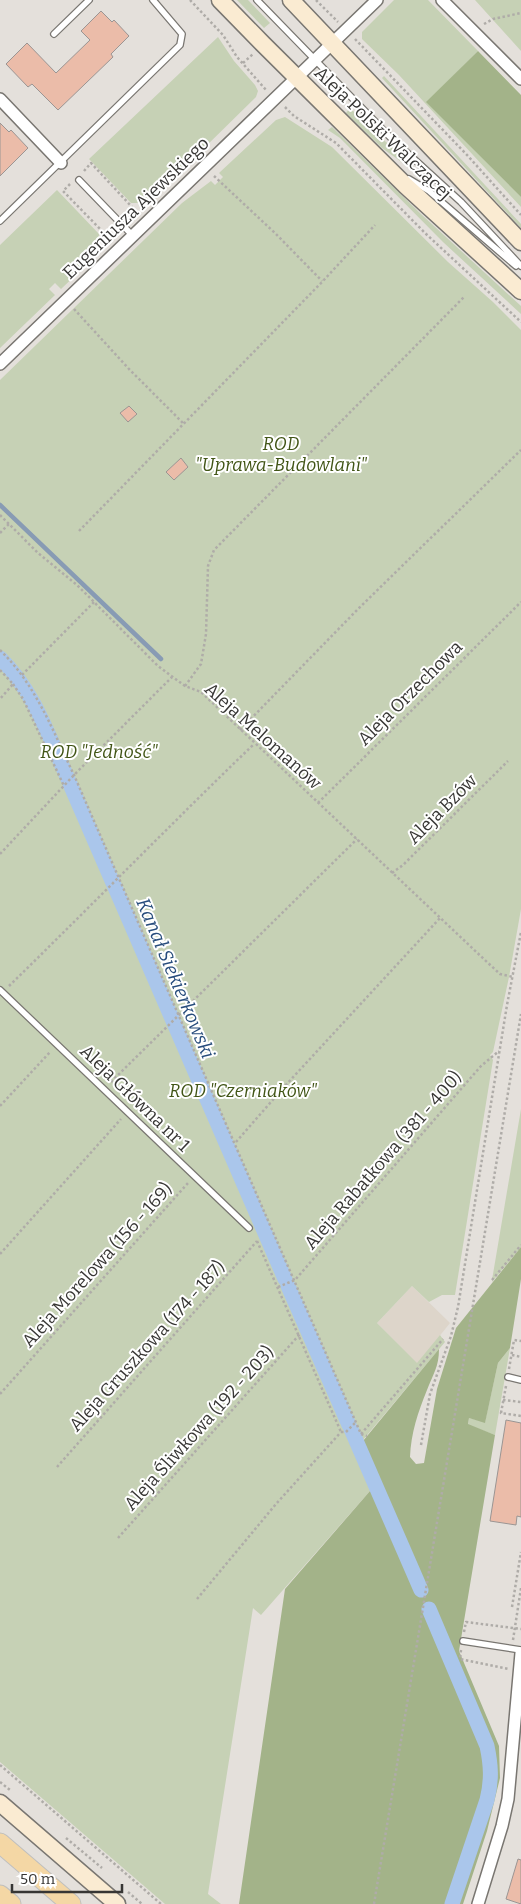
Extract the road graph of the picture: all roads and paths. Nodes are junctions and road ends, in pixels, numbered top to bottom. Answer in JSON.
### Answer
{"nodes":[{"id":1,"x":89,"y":0,"type":"edge"},
{"id":2,"x":153,"y":0,"type":"edge"},
{"id":3,"x":190,"y":0,"type":"edge"},
{"id":4,"x":220,"y":0,"type":"edge"},
{"id":5,"x":257,"y":0,"type":"edge"},
{"id":6,"x":290,"y":0,"type":"edge"},
{"id":7,"x":316,"y":0,"type":"edge"},
{"id":8,"x":377,"y":0,"type":"edge"},
{"id":9,"x":442,"y":0,"type":"edge"},
{"id":10,"x":521,"y":13,"type":"edge"},
{"id":11,"x":338,"y":23,"type":"dead end"},
{"id":12,"x":470,"y":28,"type":"junction"},
{"id":13,"x":54,"y":34,"type":"dead end"},
{"id":14,"x":355,"y":39,"type":"dead end"},
{"id":15,"x":332,"y":44,"type":"junction"},
{"id":16,"x":254,"y":53,"type":"dead end"},
{"id":17,"x":316,"y":60,"type":"junction"},
{"id":18,"x":243,"y":63,"type":"junction"},
{"id":19,"x":298,"y":78,"type":"junction"},
{"id":20,"x":521,"y":79,"type":"edge"},
{"id":21,"x":268,"y":91,"type":"dead end"},
{"id":22,"x":0,"y":99,"type":"edge"},
{"id":23,"x":284,"y":106,"type":"dead end"},
{"id":24,"x":61,"y":163,"type":"junction"},
{"id":25,"x":385,"y":165,"type":"junction"},
{"id":26,"x":84,"y":170,"type":"dead end"},
{"id":27,"x":214,"y":176,"type":"dead end"},
{"id":28,"x":80,"y":180,"type":"dead end"},
{"id":29,"x":69,"y":184,"type":"dead end"},
{"id":30,"x":132,"y":206,"type":"dead end"},
{"id":31,"x":521,"y":215,"type":"edge"},
{"id":32,"x":0,"y":221,"type":"edge"},
{"id":33,"x":375,"y":225,"type":"dead end"},
{"id":34,"x":104,"y":232,"type":"dead end"},
{"id":35,"x":132,"y":235,"type":"junction"},
{"id":36,"x":521,"y":242,"type":"edge"},
{"id":37,"x":521,"y":268,"type":"edge"},
{"id":38,"x":322,"y":282,"type":"junction"},
{"id":39,"x":521,"y":292,"type":"edge"},
{"id":40,"x":464,"y":296,"type":"dead end"},
{"id":41,"x":79,"y":315,"type":"dead end"},
{"id":42,"x":521,"y":322,"type":"edge"},
{"id":43,"x":0,"y":364,"type":"edge"},
{"id":44,"x":184,"y":424,"type":"junction"},
{"id":45,"x":521,"y":450,"type":"edge"},
{"id":46,"x":0,"y":515,"type":"edge"},
{"id":47,"x":9,"y":524,"type":"junction"},
{"id":48,"x":78,"y":532,"type":"dead end"},
{"id":49,"x":0,"y":533,"type":"edge"},
{"id":50,"x":94,"y":602,"type":"junction"},
{"id":51,"x":521,"y":602,"type":"edge"},
{"id":52,"x":0,"y":650,"type":"edge"},
{"id":53,"x":0,"y":670,"type":"edge"},
{"id":54,"x":22,"y":675,"type":"junction"},
{"id":55,"x":172,"y":677,"type":"junction"},
{"id":56,"x":13,"y":684,"type":"junction"},
{"id":57,"x":185,"y":686,"type":"junction"},
{"id":58,"x":0,"y":699,"type":"edge"},
{"id":59,"x":240,"y":730,"type":"junction"},
{"id":60,"x":254,"y":743,"type":"junction"},
{"id":61,"x":508,"y":761,"type":"dead end"},
{"id":62,"x":74,"y":775,"type":"junction"},
{"id":63,"x":64,"y":786,"type":"junction"},
{"id":64,"x":318,"y":803,"type":"junction"},
{"id":65,"x":357,"y":839,"type":"junction"},
{"id":66,"x":0,"y":854,"type":"edge"},
{"id":67,"x":392,"y":873,"type":"junction"},
{"id":68,"x":120,"y":878,"type":"junction"},
{"id":69,"x":440,"y":918,"type":"junction"},
{"id":70,"x":521,"y":932,"type":"edge"},
{"id":71,"x":511,"y":977,"type":"junction"},
{"id":72,"x":1,"y":991,"type":"edge"},
{"id":73,"x":180,"y":1014,"type":"junction"},
{"id":74,"x":521,"y":1014,"type":"edge"},
{"id":75,"x":57,"y":1044,"type":"junction"},
{"id":76,"x":500,"y":1050,"type":"junction"},
{"id":77,"x":104,"y":1089,"type":"junction"},
{"id":78,"x":0,"y":1106,"type":"edge"},
{"id":79,"x":128,"y":1112,"type":"junction"},
{"id":80,"x":236,"y":1142,"type":"junction"},
{"id":81,"x":194,"y":1176,"type":"junction"},
{"id":82,"x":249,"y":1228,"type":"joint"},
{"id":83,"x":257,"y":1241,"type":"junction"},
{"id":84,"x":521,"y":1245,"type":"edge"},
{"id":85,"x":0,"y":1254,"type":"edge"},
{"id":86,"x":295,"y":1280,"type":"junction"},
{"id":87,"x":492,"y":1280,"type":"dead end"},
{"id":88,"x":278,"y":1287,"type":"junction"},
{"id":89,"x":300,"y":1334,"type":"junction"},
{"id":90,"x":443,"y":1339,"type":"dead end"},
{"id":91,"x":512,"y":1355,"type":"dead end"},
{"id":92,"x":521,"y":1356,"type":"edge"},
{"id":93,"x":508,"y":1377,"type":"dead end"},
{"id":94,"x":521,"y":1380,"type":"edge"},
{"id":95,"x":0,"y":1394,"type":"edge"},
{"id":96,"x":503,"y":1400,"type":"dead end"},
{"id":97,"x":521,"y":1402,"type":"edge"},
{"id":98,"x":356,"y":1422,"type":"junction"},
{"id":99,"x":342,"y":1432,"type":"junction"},
{"id":100,"x":361,"y":1434,"type":"junction"},
{"id":101,"x":367,"y":1436,"type":"dead end"},
{"id":102,"x":421,"y":1445,"type":"dead end"},
{"id":103,"x":56,"y":1467,"type":"dead end"},
{"id":104,"x":118,"y":1538,"type":"dead end"},
{"id":105,"x":521,"y":1552,"type":"edge"},
{"id":106,"x":521,"y":1588,"type":"edge"},
{"id":107,"x":197,"y":1599,"type":"dead end"},
{"id":108,"x":512,"y":1607,"type":"dead end"},
{"id":109,"x":521,"y":1629,"type":"edge"},
{"id":110,"x":463,"y":1641,"type":"dead end"},
{"id":111,"x":521,"y":1652,"type":"edge"},
{"id":112,"x":0,"y":1765,"type":"edge"},
{"id":113,"x":0,"y":1803,"type":"edge"},
{"id":114,"x":0,"y":1843,"type":"edge"},
{"id":115,"x":0,"y":1895,"type":"edge"},
{"id":116,"x":10,"y":1904,"type":"edge"},
{"id":117,"x":71,"y":1904,"type":"edge"},
{"id":118,"x":117,"y":1904,"type":"edge"},
{"id":119,"x":161,"y":1904,"type":"edge"},
{"id":120,"x":374,"y":1904,"type":"edge"},
{"id":121,"x":478,"y":1904,"type":"edge"}],
"edges":[{"from":1,"to":13,"type":"lane"},
{"from":2,"to":24,"type":"lane"},
{"from":3,"to":18,"type":"path"},
{"from":4,"to":19,"type":"main road","name":"Aleja Polski Walczącej"},
{"from":5,"to":17,"type":"lane"},
{"from":6,"to":15,"type":"main road","name":"Aleja Polski Walczącej"},
{"from":7,"to":11,"type":"path"},
{"from":8,"to":15,"type":"street","name":"Eugeniusza Ajewskiego"},
{"from":9,"to":12,"type":"street"},
{"from":10,"to":12,"type":"path"},
{"from":12,"to":20,"type":"street"},
{"from":14,"to":31,"type":"path"},
{"from":15,"to":17,"type":"street","name":"Eugeniusza Ajewskiego"},
{"from":15,"to":36,"type":"main road","name":"Aleja Polski Walczącej"},
{"from":16,"to":18,"type":"path"},
{"from":17,"to":19,"type":"street","name":"Eugeniusza Ajewskiego"},
{"from":17,"to":37,"type":"lane"},
{"from":18,"to":21,"type":"path"},
{"from":19,"to":25,"type":"main road","name":"Aleja Polski Walczącej"},
{"from":19,"to":35,"type":"street","name":"Eugeniusza Ajewskiego"},
{"from":22,"to":24,"type":"street"},
{"from":23,"to":42,"type":"path"},
{"from":24,"to":32,"type":"lane"},
{"from":25,"to":37,"type":"lane"},
{"from":25,"to":39,"type":"main road","name":"Aleja Polski Walczącej"},
{"from":26,"to":30,"type":"path"},
{"from":27,"to":38,"type":"path"},
{"from":28,"to":35,"type":"lane"},
{"from":29,"to":34,"type":"path"},
{"from":33,"to":38,"type":"path"},
{"from":35,"to":43,"type":"street","name":"Eugeniusza Ajewskiego"},
{"from":38,"to":44,"type":"path"},
{"from":40,"to":57,"type":"path"},
{"from":41,"to":44,"type":"path"},
{"from":44,"to":48,"type":"path"},
{"from":45,"to":59,"type":"path"},
{"from":46,"to":47,"type":"path","name":"Aleja Melomanów"},
{"from":47,"to":49,"type":"path"},
{"from":47,"to":50,"type":"path","name":"Aleja Melomanów"},
{"from":50,"to":54,"type":"path"},
{"from":50,"to":55,"type":"path","name":"Aleja Melomanów"},
{"from":51,"to":64,"type":"path","name":"Aleja Orzechowa"},
{"from":52,"to":54,"type":"path"},
{"from":53,"to":56,"type":"path"},
{"from":54,"to":62,"type":"path"},
{"from":55,"to":57,"type":"path","name":"Aleja Melomanów"},
{"from":55,"to":62,"type":"path"},
{"from":56,"to":58,"type":"path"},
{"from":56,"to":63,"type":"path"},
{"from":57,"to":59,"type":"path","name":"Aleja Melomanów"},
{"from":59,"to":60,"type":"path","name":"Aleja Melomanów"},
{"from":60,"to":64,"type":"path","name":"Aleja Melomanów"},
{"from":60,"to":68,"type":"path"},
{"from":61,"to":67,"type":"path","name":"Aleja Bzów"},
{"from":62,"to":63,"type":"path"},
{"from":62,"to":68,"type":"path"},
{"from":63,"to":66,"type":"path"},
{"from":64,"to":65,"type":"path","name":"Aleja Melomanów"},
{"from":65,"to":67,"type":"path","name":"Aleja Melomanów"},
{"from":65,"to":73,"type":"path"},
{"from":67,"to":69,"type":"path","name":"Aleja Melomanów"},
{"from":68,"to":72,"type":"path"},
{"from":68,"to":73,"type":"path"},
{"from":69,"to":71,"type":"path","name":"Aleja Melomanów"},
{"from":69,"to":80,"type":"path"},
{"from":70,"to":71,"type":"path"},
{"from":71,"to":76,"type":"path"},
{"from":72,"to":75,"type":"lane","name":"Aleja Główna nr 1"},
{"from":73,"to":77,"type":"path"},
{"from":73,"to":80,"type":"path"},
{"from":74,"to":120,"type":"path"},
{"from":75,"to":77,"type":"lane","name":"Aleja Główna nr 1"},
{"from":75,"to":78,"type":"path"},
{"from":76,"to":86,"type":"path","name":"Aleja Rabatkowa (381 - 400)"},
{"from":76,"to":102,"type":"path"},
{"from":77,"to":79,"type":"lane","name":"Aleja Główna nr 1"},
{"from":79,"to":81,"type":"lane","name":"Aleja Główna nr 1"},
{"from":79,"to":85,"type":"path"},
{"from":80,"to":86,"type":"path"},
{"from":81,"to":82,"type":"lane","name":"Aleja Główna nr 1"},
{"from":81,"to":95,"type":"path","name":"Aleja Morelowa (156 - 169)"},
{"from":82,"to":83,"type":"path"},
{"from":83,"to":88,"type":"path"},
{"from":83,"to":103,"type":"path","name":"Aleja Gruszkowa (174 - 187)"},
{"from":84,"to":87,"type":"path"},
{"from":86,"to":88,"type":"path"},
{"from":86,"to":98,"type":"path"},
{"from":88,"to":89,"type":"path"},
{"from":89,"to":99,"type":"path"},
{"from":89,"to":104,"type":"path","name":"Aleja Śliwkowa (192 - 203)"},
{"from":90,"to":100,"type":"path"},
{"from":91,"to":92,"type":"path"},
{"from":93,"to":94,"type":"lane"},
{"from":96,"to":97,"type":"path"},
{"from":98,"to":99,"type":"path"},
{"from":98,"to":100,"type":"path"},
{"from":99,"to":107,"type":"path"},
{"from":100,"to":101,"type":"path"},
{"from":105,"to":108,"type":"path"},
{"from":106,"to":109,"type":"path"},
{"from":110,"to":111,"type":"lane"},
{"from":111,"to":121,"type":"street"},
{"from":112,"to":119,"type":"path"},
{"from":113,"to":118,"type":"main road"},
{"from":114,"to":117,"type":"main road"},
{"from":115,"to":116,"type":"main road"}]}
